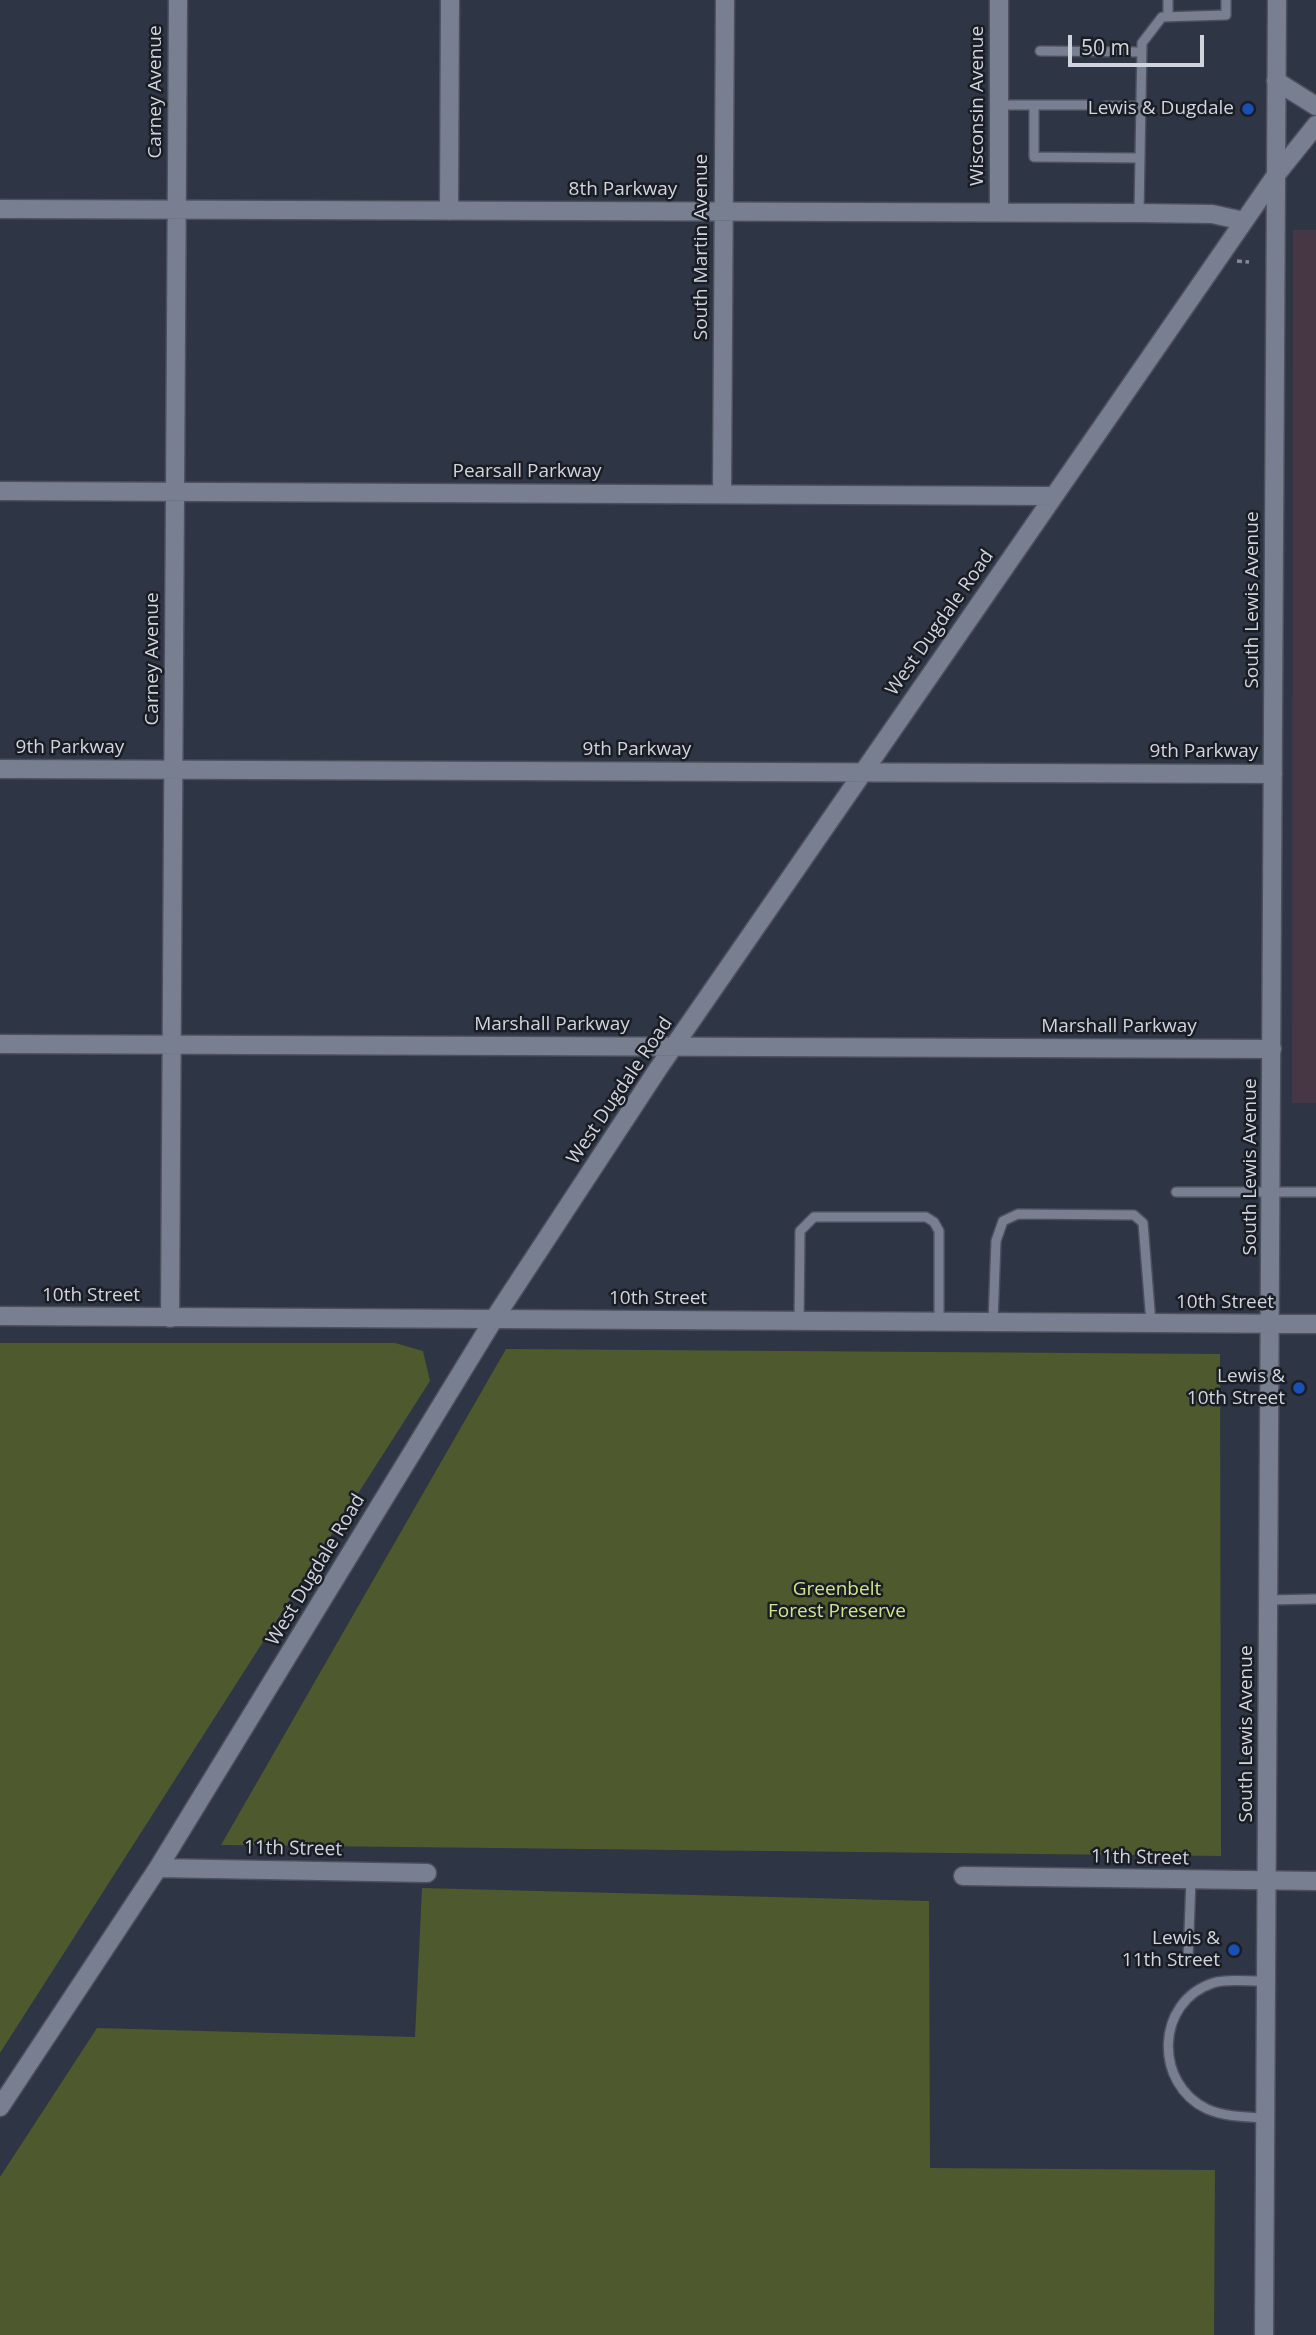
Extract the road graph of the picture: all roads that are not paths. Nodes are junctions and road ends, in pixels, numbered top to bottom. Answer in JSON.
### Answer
{"nodes":[{"id":1,"x":178,"y":0,"type":"edge"},
{"id":2,"x":450,"y":0,"type":"edge"},
{"id":3,"x":725,"y":0,"type":"edge"},
{"id":4,"x":999,"y":0,"type":"edge"},
{"id":5,"x":1168,"y":0,"type":"edge"},
{"id":6,"x":1226,"y":0,"type":"edge"},
{"id":7,"x":1277,"y":0,"type":"edge"},
{"id":8,"x":1168,"y":17,"type":"junction"},
{"id":9,"x":1040,"y":51,"type":"dead end"},
{"id":10,"x":1142,"y":52,"type":"junction"},
{"id":11,"x":1276,"y":81,"type":"junction"},
{"id":12,"x":999,"y":104,"type":"junction"},
{"id":13,"x":1034,"y":105,"type":"junction"},
{"id":14,"x":1087,"y":105,"type":"dead end"},
{"id":15,"x":1105,"y":106,"type":"dead end"},
{"id":16,"x":1140,"y":106,"type":"junction"},
{"id":17,"x":1316,"y":106,"type":"edge"},
{"id":18,"x":1316,"y":125,"type":"edge"},
{"id":19,"x":1138,"y":158,"type":"junction"},
{"id":20,"x":1276,"y":175,"type":"junction"},
{"id":21,"x":0,"y":209,"type":"edge"},
{"id":22,"x":177,"y":210,"type":"junction"},
{"id":23,"x":449,"y":211,"type":"junction"},
{"id":24,"x":723,"y":212,"type":"junction"},
{"id":25,"x":999,"y":212,"type":"junction"},
{"id":26,"x":1139,"y":213,"type":"junction"},
{"id":27,"x":1244,"y":221,"type":"junction"},
{"id":28,"x":0,"y":491,"type":"edge"},
{"id":29,"x":175,"y":492,"type":"junction"},
{"id":30,"x":722,"y":494,"type":"junction"},
{"id":31,"x":1053,"y":496,"type":"junction"},
{"id":32,"x":0,"y":769,"type":"edge"},
{"id":33,"x":174,"y":769,"type":"junction"},
{"id":34,"x":862,"y":773,"type":"junction"},
{"id":35,"x":1273,"y":774,"type":"junction"},
{"id":36,"x":0,"y":1044,"type":"edge"},
{"id":37,"x":172,"y":1045,"type":"junction"},
{"id":38,"x":673,"y":1047,"type":"junction"},
{"id":39,"x":1272,"y":1049,"type":"junction"},
{"id":40,"x":1176,"y":1192,"type":"dead end"},
{"id":41,"x":1272,"y":1192,"type":"junction"},
{"id":42,"x":1316,"y":1192,"type":"edge"},
{"id":43,"x":0,"y":1317,"type":"edge"},
{"id":44,"x":170,"y":1318,"type":"junction"},
{"id":45,"x":494,"y":1320,"type":"junction"},
{"id":46,"x":799,"y":1321,"type":"junction"},
{"id":47,"x":939,"y":1322,"type":"junction"},
{"id":48,"x":993,"y":1322,"type":"junction"},
{"id":49,"x":1151,"y":1323,"type":"junction"},
{"id":50,"x":1271,"y":1324,"type":"junction"},
{"id":51,"x":1316,"y":1324,"type":"edge"},
{"id":52,"x":1316,"y":1599,"type":"edge"},
{"id":53,"x":1269,"y":1600,"type":"junction"},
{"id":54,"x":158,"y":1868,"type":"junction"},
{"id":55,"x":427,"y":1873,"type":"dead end"},
{"id":56,"x":963,"y":1876,"type":"dead end"},
{"id":57,"x":1191,"y":1880,"type":"junction"},
{"id":58,"x":1267,"y":1881,"type":"junction"},
{"id":59,"x":1316,"y":1881,"type":"edge"},
{"id":60,"x":1188,"y":1958,"type":"dead end"},
{"id":61,"x":1266,"y":1981,"type":"junction"},
{"id":62,"x":0,"y":2107,"type":"edge"},
{"id":63,"x":1265,"y":2118,"type":"junction"},
{"id":64,"x":1264,"y":2335,"type":"edge"}],
"edges":[{"from":1,"to":22,"type":"street","name":"Carney Avenue"},
{"from":2,"to":23,"type":"street"},
{"from":3,"to":24,"type":"street","name":"South Martin Avenue"},
{"from":4,"to":12,"type":"street","name":"Wisconsin Avenue"},
{"from":5,"to":8,"type":"lane"},
{"from":6,"to":8,"type":"lane"},
{"from":7,"to":11,"type":"street","name":"South Lewis Avenue"},
{"from":8,"to":10,"type":"lane"},
{"from":9,"to":10,"type":"lane"},
{"from":10,"to":16,"type":"lane"},
{"from":11,"to":17,"type":"street"},
{"from":11,"to":20,"type":"street","name":"South Lewis Avenue"},
{"from":12,"to":13,"type":"lane"},
{"from":12,"to":25,"type":"street","name":"Wisconsin Avenue"},
{"from":13,"to":14,"type":"lane"},
{"from":13,"to":19,"type":"lane"},
{"from":15,"to":16,"type":"lane"},
{"from":16,"to":19,"type":"lane"},
{"from":18,"to":20,"type":"street","name":"West Dugdale Road"},
{"from":19,"to":26,"type":"lane"},
{"from":20,"to":27,"type":"street","name":"West Dugdale Road"},
{"from":20,"to":35,"type":"street","name":"South Lewis Avenue"},
{"from":21,"to":22,"type":"street","name":"8th Parkway"},
{"from":22,"to":23,"type":"street","name":"8th Parkway"},
{"from":22,"to":29,"type":"street","name":"Carney Avenue"},
{"from":23,"to":24,"type":"street","name":"8th Parkway"},
{"from":24,"to":25,"type":"street","name":"8th Parkway"},
{"from":24,"to":30,"type":"street","name":"South Martin Avenue"},
{"from":25,"to":26,"type":"street","name":"8th Parkway"},
{"from":26,"to":27,"type":"street","name":"8th Parkway"},
{"from":27,"to":31,"type":"street","name":"West Dugdale Road"},
{"from":28,"to":29,"type":"street","name":"Pearsall Parkway"},
{"from":29,"to":30,"type":"street","name":"Pearsall Parkway"},
{"from":29,"to":33,"type":"street","name":"Carney Avenue"},
{"from":30,"to":31,"type":"street","name":"Pearsall Parkway"},
{"from":31,"to":34,"type":"street","name":"West Dugdale Road"},
{"from":32,"to":33,"type":"street","name":"9th Parkway"},
{"from":33,"to":34,"type":"street","name":"9th Parkway"},
{"from":33,"to":37,"type":"street","name":"Carney Avenue"},
{"from":34,"to":35,"type":"street","name":"9th Parkway"},
{"from":34,"to":38,"type":"street","name":"West Dugdale Road"},
{"from":35,"to":39,"type":"street","name":"South Lewis Avenue"},
{"from":36,"to":37,"type":"street","name":"Marshall Parkway"},
{"from":37,"to":38,"type":"street","name":"Marshall Parkway"},
{"from":37,"to":44,"type":"street","name":"Carney Avenue"},
{"from":38,"to":39,"type":"street","name":"Marshall Parkway"},
{"from":38,"to":45,"type":"street","name":"West Dugdale Road"},
{"from":39,"to":41,"type":"street","name":"South Lewis Avenue"},
{"from":40,"to":41,"type":"lane"},
{"from":41,"to":42,"type":"lane"},
{"from":41,"to":50,"type":"street","name":"South Lewis Avenue"},
{"from":43,"to":44,"type":"street","name":"10th Street"},
{"from":44,"to":45,"type":"street","name":"10th Street"},
{"from":45,"to":46,"type":"street","name":"10th Street"},
{"from":45,"to":54,"type":"street","name":"West Dugdale Road"},
{"from":46,"to":47,"type":"street","name":"10th Street"},
{"from":46,"to":47,"type":"lane"},
{"from":47,"to":48,"type":"street","name":"10th Street"},
{"from":48,"to":49,"type":"street","name":"10th Street"},
{"from":48,"to":49,"type":"lane"},
{"from":49,"to":50,"type":"street","name":"10th Street"},
{"from":50,"to":51,"type":"street","name":"10th Street"},
{"from":50,"to":53,"type":"street","name":"South Lewis Avenue"},
{"from":52,"to":53,"type":"lane"},
{"from":53,"to":58,"type":"street","name":"South Lewis Avenue"},
{"from":54,"to":55,"type":"street","name":"11th Street"},
{"from":54,"to":62,"type":"street","name":"West Dugdale Road"},
{"from":56,"to":57,"type":"street","name":"11th Street"},
{"from":57,"to":58,"type":"street","name":"11th Street"},
{"from":57,"to":60,"type":"lane"},
{"from":58,"to":59,"type":"street","name":"11th Street"},
{"from":58,"to":61,"type":"street","name":"South Lewis Avenue"},
{"from":61,"to":63,"type":"street","name":"South Lewis Avenue"},
{"from":61,"to":63,"type":"lane"},
{"from":63,"to":64,"type":"street","name":"South Lewis Avenue"}]}
